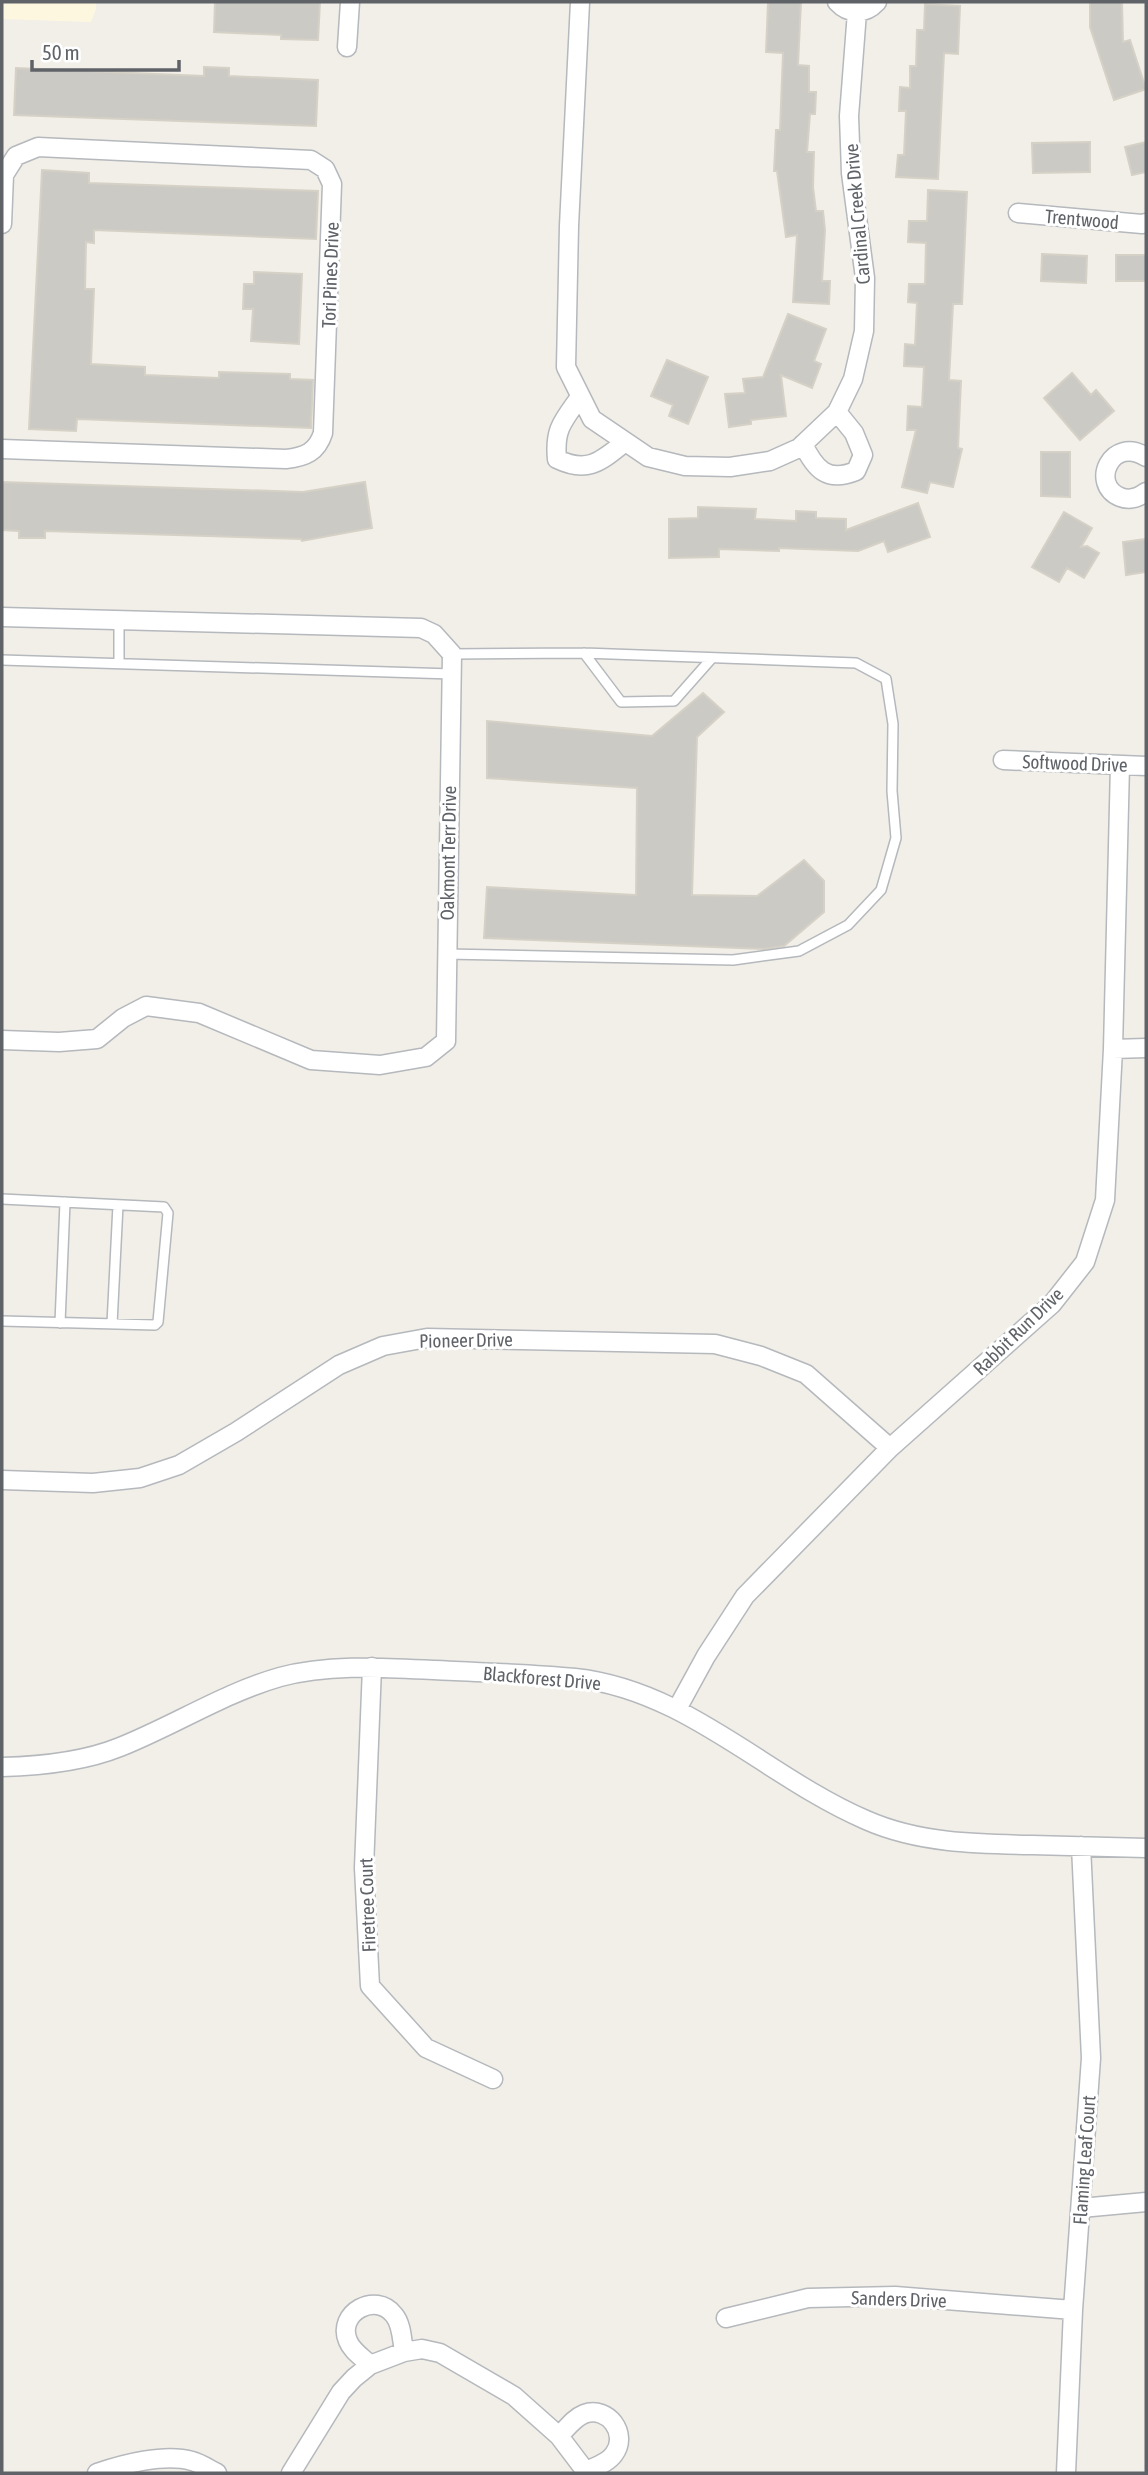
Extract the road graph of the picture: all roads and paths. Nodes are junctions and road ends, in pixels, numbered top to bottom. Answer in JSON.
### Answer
{"nodes":[{"id":1,"x":350,"y":2,"type":"edge"},
{"id":2,"x":580,"y":2,"type":"edge"},
{"id":3,"x":837,"y":2,"type":"edge"},
{"id":4,"x":877,"y":2,"type":"edge"},
{"id":5,"x":857,"y":12,"type":"junction"},
{"id":6,"x":347,"y":47,"type":"dead end"},
{"id":7,"x":1018,"y":213,"type":"dead end"},
{"id":8,"x":1146,"y":223,"type":"edge"},
{"id":9,"x":2,"y":224,"type":"edge"},
{"id":10,"x":580,"y":397,"type":"junction"},
{"id":11,"x":837,"y":412,"type":"junction"},
{"id":12,"x":625,"y":442,"type":"junction"},
{"id":13,"x":803,"y":444,"type":"junction"},
{"id":14,"x":2,"y":449,"type":"edge"},
{"id":15,"x":1146,"y":457,"type":"edge"},
{"id":16,"x":1146,"y":492,"type":"edge"},
{"id":17,"x":2,"y":617,"type":"edge"},
{"id":18,"x":119,"y":620,"type":"junction"},
{"id":19,"x":584,"y":653,"type":"junction"},
{"id":20,"x":452,"y":654,"type":"junction"},
{"id":21,"x":712,"y":658,"type":"junction"},
{"id":22,"x":2,"y":660,"type":"edge"},
{"id":23,"x":118,"y":663,"type":"junction"},
{"id":24,"x":452,"y":674,"type":"junction"},
{"id":25,"x":1003,"y":760,"type":"dead end"},
{"id":26,"x":1120,"y":765,"type":"junction"},
{"id":27,"x":1146,"y":766,"type":"edge"},
{"id":28,"x":446,"y":954,"type":"junction"},
{"id":29,"x":2,"y":1040,"type":"edge"},
{"id":30,"x":1146,"y":1048,"type":"edge"},
{"id":31,"x":1114,"y":1049,"type":"junction"},
{"id":32,"x":2,"y":1199,"type":"edge"},
{"id":33,"x":65,"y":1202,"type":"junction"},
{"id":34,"x":118,"y":1205,"type":"junction"},
{"id":35,"x":2,"y":1321,"type":"edge"},
{"id":36,"x":60,"y":1323,"type":"junction"},
{"id":37,"x":112,"y":1324,"type":"junction"},
{"id":38,"x":890,"y":1448,"type":"junction"},
{"id":39,"x":2,"y":1479,"type":"edge"},
{"id":40,"x":372,"y":1667,"type":"junction"},
{"id":41,"x":677,"y":1709,"type":"junction"},
{"id":42,"x":2,"y":1767,"type":"edge"},
{"id":43,"x":1081,"y":1846,"type":"junction"},
{"id":44,"x":1146,"y":1848,"type":"edge"},
{"id":45,"x":493,"y":2079,"type":"dead end"},
{"id":46,"x":1146,"y":2202,"type":"edge"},
{"id":47,"x":1082,"y":2208,"type":"junction"},
{"id":48,"x":1073,"y":2310,"type":"junction"},
{"id":49,"x":726,"y":2318,"type":"dead end"},
{"id":50,"x":404,"y":2352,"type":"junction"},
{"id":51,"x":370,"y":2365,"type":"junction"},
{"id":52,"x":559,"y":2436,"type":"junction"},
{"id":53,"x":587,"y":2472,"type":"edge"},
{"id":54,"x":97,"y":2473,"type":"edge"},
{"id":55,"x":217,"y":2473,"type":"edge"},
{"id":56,"x":291,"y":2473,"type":"edge"},
{"id":57,"x":1066,"y":2473,"type":"edge"}],
"edges":[{"from":1,"to":6,"type":"street"},
{"from":2,"to":10,"type":"street","name":"Cardinal Creek Drive"},
{"from":3,"to":5,"type":"street"},
{"from":4,"to":5,"type":"street"},
{"from":5,"to":11,"type":"street","name":"Cardinal Creek Drive"},
{"from":7,"to":8,"type":"street","name":"Trentwood"},
{"from":9,"to":14,"type":"street","name":"Tori Pines Drive"},
{"from":10,"to":12,"type":"street","name":"Cardinal Creek Drive"},
{"from":10,"to":12,"type":"street"},
{"from":11,"to":13,"type":"street","name":"Cardinal Creek Drive"},
{"from":11,"to":13,"type":"street"},
{"from":12,"to":13,"type":"street","name":"Cardinal Creek Drive"},
{"from":15,"to":16,"type":"street"},
{"from":17,"to":18,"type":"street"},
{"from":18,"to":20,"type":"street"},
{"from":18,"to":23,"type":"lane"},
{"from":19,"to":20,"type":"lane"},
{"from":19,"to":21,"type":"lane"},
{"from":19,"to":21,"type":"lane"},
{"from":20,"to":24,"type":"street","name":"Oakmont Terr Drive"},
{"from":21,"to":28,"type":"lane"},
{"from":22,"to":23,"type":"lane"},
{"from":23,"to":24,"type":"lane"},
{"from":24,"to":28,"type":"street","name":"Oakmont Terr Drive"},
{"from":25,"to":26,"type":"street","name":"Softwood Drive"},
{"from":26,"to":27,"type":"street","name":"Softwood Drive"},
{"from":26,"to":31,"type":"street","name":"Rabbit Run Drive"},
{"from":28,"to":29,"type":"street","name":"Oakmont Terr Drive"},
{"from":30,"to":31,"type":"street"},
{"from":31,"to":38,"type":"street","name":"Rabbit Run Drive"},
{"from":32,"to":33,"type":"lane"},
{"from":33,"to":34,"type":"lane"},
{"from":33,"to":36,"type":"lane"},
{"from":34,"to":37,"type":"lane"},
{"from":34,"to":37,"type":"lane"},
{"from":35,"to":36,"type":"lane"},
{"from":36,"to":37,"type":"lane"},
{"from":38,"to":39,"type":"street","name":"Pioneer Drive"},
{"from":38,"to":41,"type":"street","name":"Rabbit Run Drive"},
{"from":40,"to":41,"type":"street","name":"Blackforest Drive"},
{"from":40,"to":42,"type":"street","name":"Blackforest Drive"},
{"from":40,"to":45,"type":"street","name":"Firetree Court"},
{"from":41,"to":43,"type":"street","name":"Blackforest Drive"},
{"from":43,"to":44,"type":"street","name":"Blackforest Drive"},
{"from":43,"to":47,"type":"street","name":"Flaming Leaf Court"},
{"from":46,"to":47,"type":"street"},
{"from":47,"to":48,"type":"street","name":"Flaming Leaf Court"},
{"from":48,"to":49,"type":"street","name":"Sanders Drive"},
{"from":48,"to":57,"type":"street","name":"Flaming Leaf Court"},
{"from":50,"to":51,"type":"street"},
{"from":50,"to":51,"type":"street"},
{"from":50,"to":52,"type":"street"},
{"from":51,"to":56,"type":"street"},
{"from":52,"to":53,"type":"street"},
{"from":52,"to":53,"type":"street"},
{"from":54,"to":55,"type":"street"}]}
